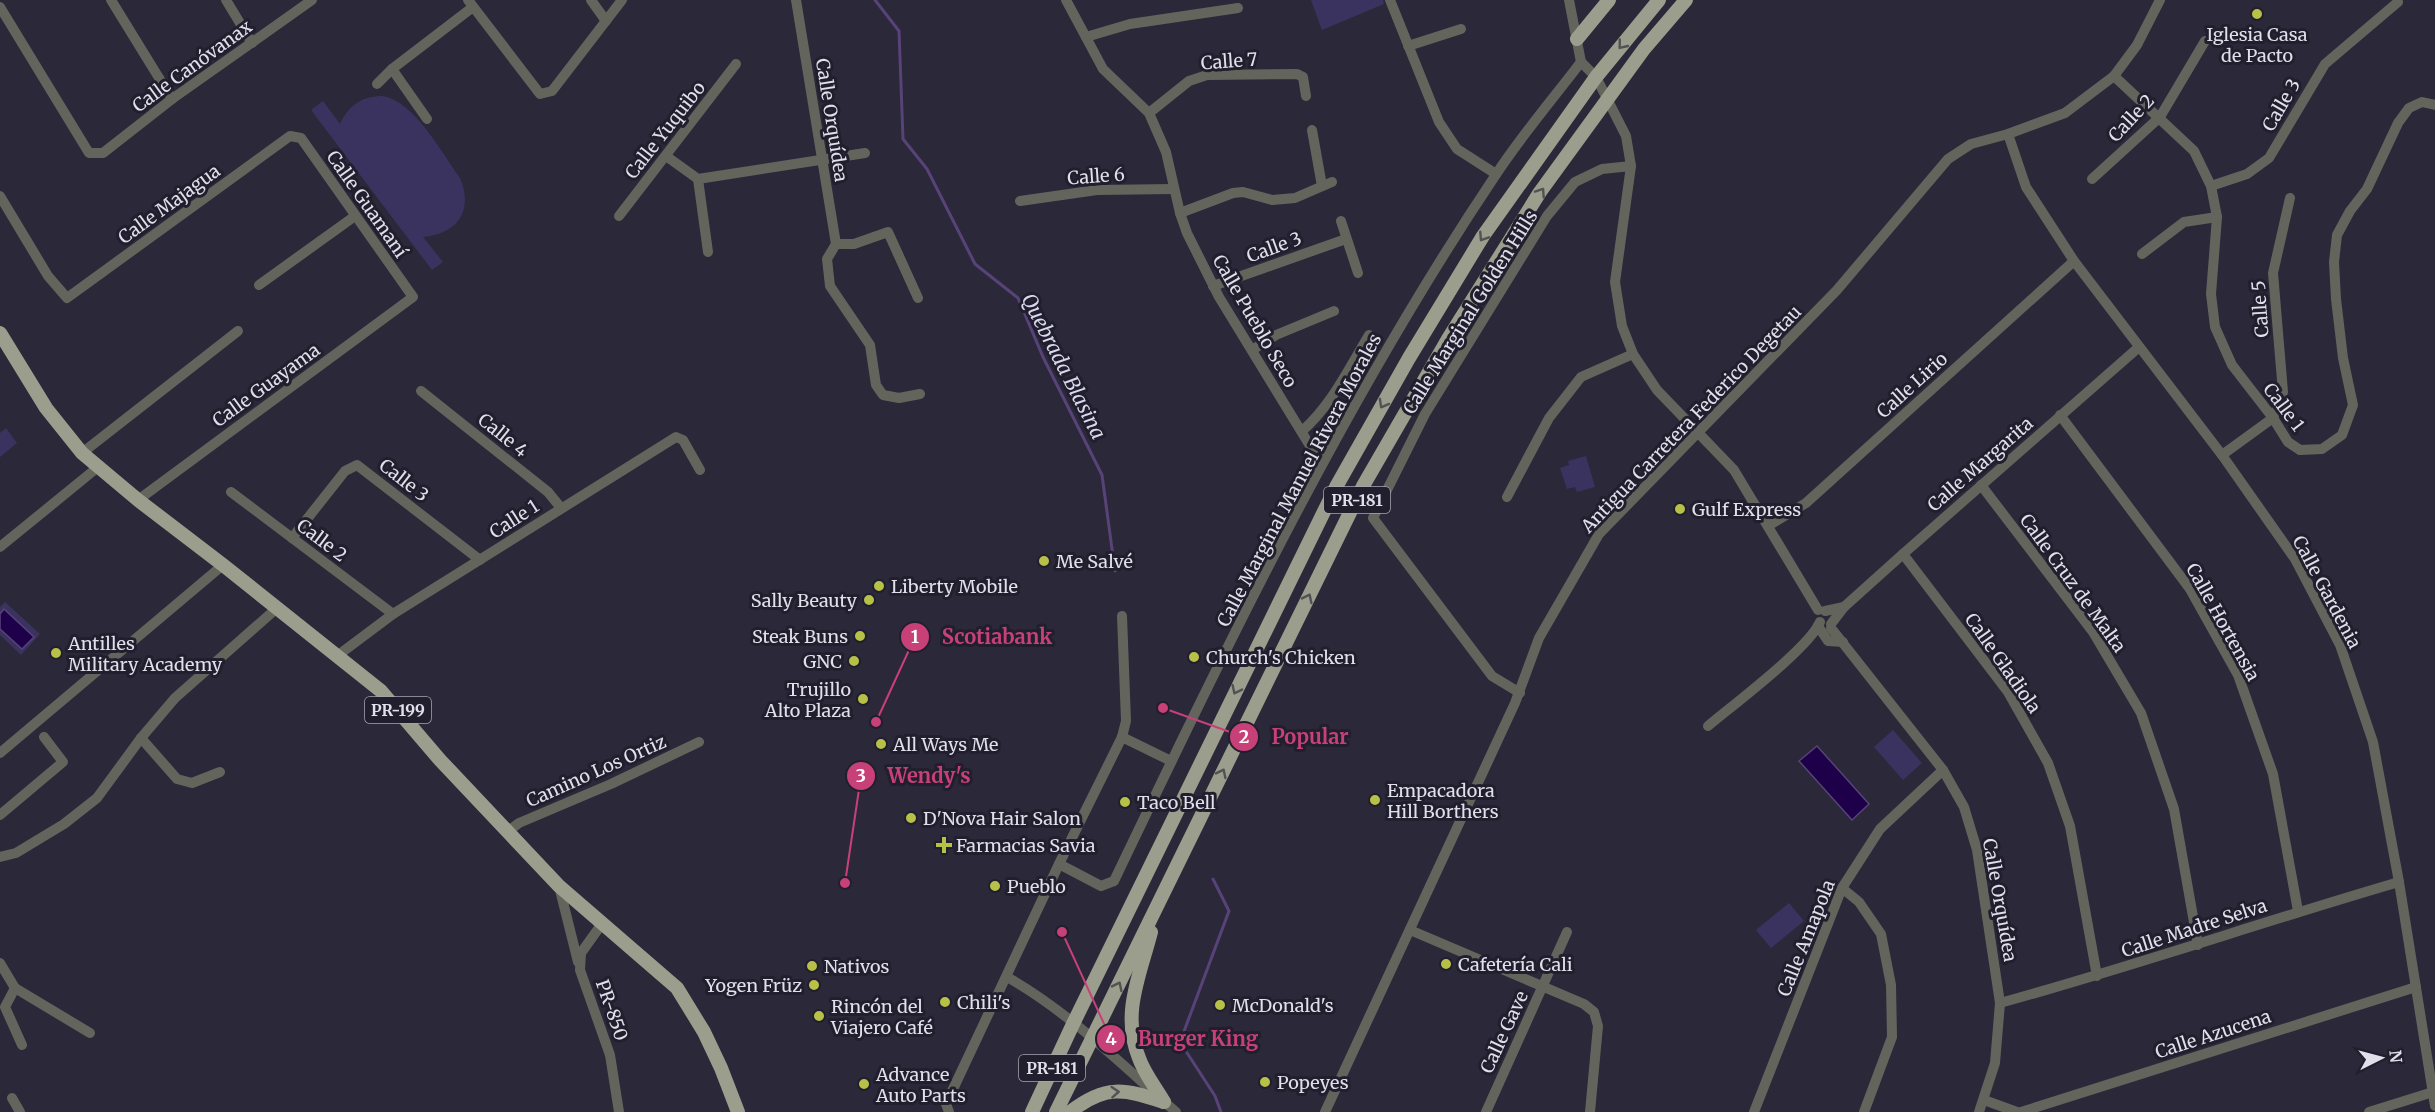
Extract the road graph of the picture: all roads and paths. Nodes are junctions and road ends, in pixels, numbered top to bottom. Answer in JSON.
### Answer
{"nodes":[{"id":1,"x":111,"y":0,"type":"edge"},
{"id":2,"x":226,"y":0,"type":"edge"},
{"id":3,"x":312,"y":0,"type":"edge"},
{"id":4,"x":591,"y":0,"type":"edge"},
{"id":5,"x":622,"y":0,"type":"edge"},
{"id":6,"x":796,"y":0,"type":"edge"},
{"id":7,"x":1066,"y":0,"type":"edge"},
{"id":8,"x":1390,"y":0,"type":"edge"},
{"id":9,"x":1569,"y":0,"type":"edge"},
{"id":10,"x":1609,"y":0,"type":"edge"},
{"id":11,"x":1659,"y":0,"type":"edge"},
{"id":12,"x":1686,"y":0,"type":"edge"},
{"id":13,"x":2160,"y":0,"type":"edge"},
{"id":14,"x":2398,"y":2,"type":"dead end"},
{"id":15,"x":471,"y":3,"type":"edge"},
{"id":16,"x":0,"y":7,"type":"edge"},
{"id":17,"x":1238,"y":8,"type":"dead end"},
{"id":18,"x":606,"y":21,"type":"junction"},
{"id":19,"x":1461,"y":29,"type":"dead end"},
{"id":20,"x":1086,"y":37,"type":"junction"},
{"id":21,"x":1577,"y":39,"type":"junction"},
{"id":22,"x":2205,"y":40,"type":"dead end"},
{"id":23,"x":252,"y":43,"type":"junction"},
{"id":24,"x":1408,"y":46,"type":"junction"},
{"id":25,"x":1581,"y":62,"type":"junction"},
{"id":26,"x":736,"y":64,"type":"dead end"},
{"id":27,"x":392,"y":69,"type":"junction"},
{"id":28,"x":2114,"y":76,"type":"junction"},
{"id":29,"x":1596,"y":77,"type":"junction"},
{"id":30,"x":377,"y":84,"type":"dead end"},
{"id":31,"x":1306,"y":96,"type":"dead end"},
{"id":32,"x":172,"y":99,"type":"junction"},
{"id":33,"x":1607,"y":99,"type":"junction"},
{"id":34,"x":2435,"y":105,"type":"edge"},
{"id":35,"x":1149,"y":113,"type":"junction"},
{"id":36,"x":2160,"y":117,"type":"junction"},
{"id":37,"x":427,"y":119,"type":"dead end"},
{"id":38,"x":1312,"y":130,"type":"dead end"},
{"id":39,"x":2008,"y":134,"type":"junction"},
{"id":40,"x":290,"y":136,"type":"joint"},
{"id":41,"x":866,"y":153,"type":"dead end"},
{"id":42,"x":666,"y":156,"type":"junction"},
{"id":43,"x":822,"y":161,"type":"junction"},
{"id":44,"x":1631,"y":166,"type":"junction"},
{"id":45,"x":1496,"y":174,"type":"junction"},
{"id":46,"x":698,"y":179,"type":"junction"},
{"id":47,"x":2092,"y":180,"type":"dead end"},
{"id":48,"x":2211,"y":186,"type":"junction"},
{"id":49,"x":1174,"y":189,"type":"junction"},
{"id":50,"x":0,"y":196,"type":"edge"},
{"id":51,"x":2290,"y":198,"type":"dead end"},
{"id":52,"x":1020,"y":201,"type":"dead end"},
{"id":53,"x":1180,"y":213,"type":"junction"},
{"id":54,"x":355,"y":216,"type":"junction"},
{"id":55,"x":619,"y":216,"type":"dead end"},
{"id":56,"x":2217,"y":217,"type":"junction"},
{"id":57,"x":1341,"y":221,"type":"dead end"},
{"id":58,"x":1346,"y":239,"type":"junction"},
{"id":59,"x":836,"y":244,"type":"junction"},
{"id":60,"x":708,"y":252,"type":"dead end"},
{"id":61,"x":2142,"y":254,"type":"dead end"},
{"id":62,"x":2074,"y":261,"type":"junction"},
{"id":63,"x":1358,"y":273,"type":"dead end"},
{"id":64,"x":259,"y":285,"type":"dead end"},
{"id":65,"x":1213,"y":286,"type":"junction"},
{"id":66,"x":413,"y":297,"type":"joint"},
{"id":67,"x":918,"y":298,"type":"dead end"},
{"id":68,"x":1335,"y":311,"type":"dead end"},
{"id":69,"x":238,"y":331,"type":"dead end"},
{"id":70,"x":0,"y":333,"type":"edge"},
{"id":71,"x":1369,"y":335,"type":"dead end"},
{"id":72,"x":5,"y":346,"type":"edge"},
{"id":73,"x":2139,"y":347,"type":"junction"},
{"id":74,"x":1251,"y":350,"type":"junction"},
{"id":75,"x":1633,"y":354,"type":"junction"},
{"id":76,"x":421,"y":391,"type":"dead end"},
{"id":77,"x":920,"y":394,"type":"dead end"},
{"id":78,"x":2060,"y":415,"type":"junction"},
{"id":79,"x":2272,"y":418,"type":"junction"},
{"id":80,"x":1302,"y":431,"type":"junction"},
{"id":81,"x":1700,"y":432,"type":"junction"},
{"id":82,"x":82,"y":453,"type":"junction"},
{"id":83,"x":2222,"y":455,"type":"junction"},
{"id":84,"x":1323,"y":461,"type":"junction"},
{"id":85,"x":98,"y":467,"type":"junction"},
{"id":86,"x":700,"y":470,"type":"dead end"},
{"id":87,"x":1981,"y":485,"type":"junction"},
{"id":88,"x":231,"y":492,"type":"dead end"},
{"id":89,"x":1507,"y":497,"type":"dead end"},
{"id":90,"x":138,"y":501,"type":"junction"},
{"id":91,"x":561,"y":508,"type":"junction"},
{"id":92,"x":1768,"y":526,"type":"junction"},
{"id":93,"x":292,"y":538,"type":"junction"},
{"id":94,"x":0,"y":547,"type":"edge"},
{"id":95,"x":1903,"y":554,"type":"junction"},
{"id":96,"x":480,"y":560,"type":"junction"},
{"id":97,"x":223,"y":565,"type":"junction"},
{"id":98,"x":1844,"y":607,"type":"junction"},
{"id":99,"x":277,"y":608,"type":"junction"},
{"id":100,"x":1822,"y":610,"type":"junction"},
{"id":101,"x":393,"y":614,"type":"junction"},
{"id":102,"x":1122,"y":615,"type":"dead end"},
{"id":103,"x":1819,"y":624,"type":"junction"},
{"id":104,"x":1831,"y":626,"type":"junction"},
{"id":105,"x":1843,"y":642,"type":"junction"},
{"id":106,"x":337,"y":656,"type":"junction"},
{"id":107,"x":1520,"y":693,"type":"junction"},
{"id":108,"x":1708,"y":726,"type":"dead end"},
{"id":109,"x":44,"y":737,"type":"dead end"},
{"id":110,"x":1122,"y":737,"type":"junction"},
{"id":111,"x":141,"y":738,"type":"junction"},
{"id":112,"x":699,"y":742,"type":"dead end"},
{"id":113,"x":0,"y":753,"type":"edge"},
{"id":114,"x":1171,"y":761,"type":"junction"},
{"id":115,"x":1943,"y":770,"type":"junction"},
{"id":116,"x":220,"y":772,"type":"dead end"},
{"id":117,"x":0,"y":814,"type":"edge"},
{"id":118,"x":507,"y":831,"type":"junction"},
{"id":119,"x":0,"y":857,"type":"edge"},
{"id":120,"x":1059,"y":864,"type":"junction"},
{"id":121,"x":2399,"y":882,"type":"junction"},
{"id":122,"x":559,"y":886,"type":"junction"},
{"id":123,"x":1842,"y":888,"type":"junction"},
{"id":124,"x":1158,"y":902,"type":"junction"},
{"id":125,"x":2298,"y":911,"type":"junction"},
{"id":126,"x":601,"y":925,"type":"junction"},
{"id":127,"x":1410,"y":930,"type":"junction"},
{"id":128,"x":1566,"y":932,"type":"dead end"},
{"id":129,"x":2198,"y":945,"type":"junction"},
{"id":130,"x":0,"y":963,"type":"edge"},
{"id":131,"x":580,"y":970,"type":"junction"},
{"id":132,"x":2097,"y":976,"type":"junction"},
{"id":133,"x":1006,"y":977,"type":"junction"},
{"id":134,"x":2416,"y":987,"type":"junction"},
{"id":135,"x":15,"y":988,"type":"junction"},
{"id":136,"x":1542,"y":988,"type":"junction"},
{"id":137,"x":2000,"y":1003,"type":"junction"},
{"id":138,"x":1072,"y":1024,"type":"junction"},
{"id":139,"x":90,"y":1033,"type":"dead end"},
{"id":140,"x":1092,"y":1038,"type":"junction"},
{"id":141,"x":22,"y":1046,"type":"dead end"},
{"id":142,"x":2433,"y":1092,"type":"junction"},
{"id":143,"x":12,"y":1098,"type":"dead end"},
{"id":144,"x":1984,"y":1100,"type":"junction"},
{"id":145,"x":1164,"y":1102,"type":"junction"},
{"id":146,"x":2435,"y":1106,"type":"edge"},
{"id":147,"x":20,"y":1112,"type":"edge"},
{"id":148,"x":619,"y":1112,"type":"edge"},
{"id":149,"x":738,"y":1112,"type":"edge"},
{"id":150,"x":949,"y":1112,"type":"edge"},
{"id":151,"x":1032,"y":1112,"type":"edge"},
{"id":152,"x":1056,"y":1112,"type":"edge"},
{"id":153,"x":1070,"y":1112,"type":"edge"},
{"id":154,"x":1176,"y":1112,"type":"edge"},
{"id":155,"x":1325,"y":1112,"type":"edge"},
{"id":156,"x":1486,"y":1112,"type":"edge"},
{"id":157,"x":1590,"y":1112,"type":"edge"},
{"id":158,"x":1754,"y":1112,"type":"edge"},
{"id":159,"x":1864,"y":1112,"type":"edge"},
{"id":160,"x":1979,"y":1112,"type":"edge"},
{"id":161,"x":2019,"y":1112,"type":"edge"},
{"id":162,"x":2369,"y":1112,"type":"edge"}],
"edges":[{"from":1,"to":32,"type":"street"},
{"from":2,"to":23,"type":"street"},
{"from":3,"to":23,"type":"street","name":"Calle Canóvanax"},
{"from":4,"to":18,"type":"street"},
{"from":5,"to":18,"type":"street"},
{"from":6,"to":43,"type":"street","name":"Calle Orquídea"},
{"from":7,"to":20,"type":"street","name":"Calle Pueblo Seco"},
{"from":8,"to":24,"type":"street"},
{"from":9,"to":21,"type":"street"},
{"from":10,"to":21,"type":"main road"},
{"from":11,"to":29,"type":"main road","number":"PR-181","one_way":true},
{"from":12,"to":33,"type":"main road","number":"PR-181"},
{"from":13,"to":28,"type":"street","name":"Antigua Carretera Federico Degetau"},
{"from":14,"to":48,"type":"street","name":"Calle 3"},
{"from":15,"to":18,"type":"street"},
{"from":15,"to":27,"type":"street"},
{"from":16,"to":32,"type":"street","name":"Calle Canóvanax"},
{"from":17,"to":20,"type":"street"},
{"from":19,"to":24,"type":"street"},
{"from":20,"to":35,"type":"street","name":"Calle Pueblo Seco"},
{"from":21,"to":25,"type":"street"},
{"from":22,"to":36,"type":"street","name":"Calle 2"},
{"from":23,"to":32,"type":"street","name":"Calle Canóvanax"},
{"from":24,"to":45,"type":"street"},
{"from":25,"to":29,"type":"street"},
{"from":25,"to":45,"type":"street","name":"Calle Marginal Manuel Rivera Morales"},
{"from":26,"to":42,"type":"street","name":"Calle Yuquibo"},
{"from":27,"to":30,"type":"street"},
{"from":27,"to":37,"type":"street"},
{"from":28,"to":36,"type":"street","name":"Calle 1"},
{"from":28,"to":39,"type":"street","name":"Antigua Carretera Federico Degetau"},
{"from":29,"to":33,"type":"street"},
{"from":29,"to":138,"type":"main road","number":"PR-181","one_way":true},
{"from":31,"to":35,"type":"street","name":"Calle 7"},
{"from":33,"to":44,"type":"street"},
{"from":124,"to":33,"type":"main road","number":"PR-181","one_way":true},
{"from":34,"to":79,"type":"street","name":"Calle 1"},
{"from":35,"to":49,"type":"street","name":"Calle Pueblo Seco"},
{"from":36,"to":47,"type":"street","name":"Calle 2"},
{"from":36,"to":48,"type":"street","name":"Calle 1"},
{"from":38,"to":53,"type":"street"},
{"from":39,"to":62,"type":"street","name":"Calle Gardenia"},
{"from":39,"to":81,"type":"street","name":"Antigua Carretera Federico Degetau"},
{"from":40,"to":50,"type":"street","name":"Calle Majagua"},
{"from":40,"to":54,"type":"street","name":"Calle Guamaní"},
{"from":41,"to":43,"type":"street"},
{"from":42,"to":46,"type":"street"},
{"from":42,"to":55,"type":"street","name":"Calle Yuquibo"},
{"from":43,"to":46,"type":"street"},
{"from":43,"to":59,"type":"street","name":"Calle Orquídea"},
{"from":44,"to":75,"type":"street"},
{"from":44,"to":107,"type":"street","name":"Calle Marginal Golden Hills"},
{"from":45,"to":84,"type":"street","name":"Calle Marginal Manuel Rivera Morales"},
{"from":46,"to":60,"type":"street"},
{"from":48,"to":56,"type":"street","name":"Calle 1"},
{"from":49,"to":52,"type":"street","name":"Calle 6"},
{"from":49,"to":53,"type":"street","name":"Calle Pueblo Seco"},
{"from":51,"to":79,"type":"street","name":"Calle 5"},
{"from":53,"to":65,"type":"street","name":"Calle Pueblo Seco"},
{"from":54,"to":64,"type":"street"},
{"from":54,"to":66,"type":"street","name":"Calle Guamaní"},
{"from":56,"to":61,"type":"street"},
{"from":56,"to":79,"type":"street","name":"Calle 1"},
{"from":57,"to":58,"type":"street"},
{"from":58,"to":63,"type":"street"},
{"from":58,"to":65,"type":"street","name":"Calle 3"},
{"from":59,"to":67,"type":"street"},
{"from":59,"to":77,"type":"street"},
{"from":62,"to":73,"type":"street","name":"Calle Gardenia"},
{"from":62,"to":92,"type":"street","name":"Calle Lirio"},
{"from":65,"to":74,"type":"street","name":"Calle Pueblo Seco"},
{"from":66,"to":90,"type":"street","name":"Calle Guayama"},
{"from":68,"to":74,"type":"street"},
{"from":69,"to":82,"type":"street"},
{"from":70,"to":72,"type":"main road","number":"PR-199"},
{"from":71,"to":80,"type":"street"},
{"from":72,"to":82,"type":"main road","number":"PR-199"},
{"from":73,"to":78,"type":"street","name":"Calle Margarita"},
{"from":73,"to":83,"type":"street","name":"Calle Gardenia"},
{"from":74,"to":80,"type":"street","name":"Calle Pueblo Seco"},
{"from":75,"to":81,"type":"street"},
{"from":75,"to":89,"type":"street"},
{"from":76,"to":91,"type":"street","name":"Calle 4"},
{"from":78,"to":87,"type":"street","name":"Calle Margarita"},
{"from":78,"to":125,"type":"street","name":"Calle Hortensia"},
{"from":79,"to":83,"type":"street"},
{"from":80,"to":84,"type":"street","name":"Calle Pueblo Seco"},
{"from":81,"to":92,"type":"street"},
{"from":81,"to":107,"type":"street","name":"Antigua Carretera Federico Degetau"},
{"from":82,"to":85,"type":"main road","number":"PR-199"},
{"from":83,"to":121,"type":"street","name":"Calle Gardenia"},
{"from":84,"to":114,"type":"street","name":"Calle Marginal Manuel Rivera Morales"},
{"from":85,"to":90,"type":"main road","number":"PR-199"},
{"from":85,"to":94,"type":"street"},
{"from":86,"to":91,"type":"street","name":"Calle 1"},
{"from":87,"to":95,"type":"street","name":"Calle Margarita"},
{"from":87,"to":129,"type":"street","name":"Calle Cruz de Malta"},
{"from":88,"to":93,"type":"street","name":"Calle 2"},
{"from":90,"to":97,"type":"main road","number":"PR-199"},
{"from":91,"to":96,"type":"street","name":"Calle 1"},
{"from":92,"to":100,"type":"street"},
{"from":93,"to":96,"type":"street","name":"Calle 3"},
{"from":93,"to":101,"type":"street","name":"Calle 2"},
{"from":95,"to":98,"type":"street","name":"Calle Margarita"},
{"from":95,"to":132,"type":"street","name":"Calle Gladiola"},
{"from":96,"to":101,"type":"street","name":"Calle 1"},
{"from":97,"to":99,"type":"main road","number":"PR-199"},
{"from":97,"to":113,"type":"street"},
{"from":98,"to":100,"type":"street"},
{"from":98,"to":104,"type":"street","name":"Calle Margarita"},
{"from":99,"to":106,"type":"main road","number":"PR-199"},
{"from":99,"to":111,"type":"street"},
{"from":100,"to":103,"type":"street"},
{"from":100,"to":104,"type":"street"},
{"from":101,"to":106,"type":"street","name":"Calle 1"},
{"from":102,"to":110,"type":"street"},
{"from":103,"to":104,"type":"street"},
{"from":103,"to":105,"type":"street"},
{"from":103,"to":108,"type":"street"},
{"from":104,"to":105,"type":"street","name":"Calle Orquídea"},
{"from":105,"to":115,"type":"street","name":"Calle Orquídea"},
{"from":106,"to":118,"type":"main road","number":"PR-199"},
{"from":107,"to":127,"type":"street","name":"Antigua Carretera Federico Degetau"},
{"from":109,"to":117,"type":"street"},
{"from":110,"to":114,"type":"street"},
{"from":110,"to":120,"type":"street"},
{"from":111,"to":116,"type":"street"},
{"from":111,"to":119,"type":"street"},
{"from":112,"to":118,"type":"street","name":"Camino Los Ortiz"},
{"from":114,"to":120,"type":"street","name":"Calle Marginal Manuel Rivera Morales"},
{"from":115,"to":123,"type":"street","name":"Calle Amapola"},
{"from":115,"to":137,"type":"street","name":"Calle Orquídea"},
{"from":118,"to":122,"type":"main road","number":"PR-199"},
{"from":120,"to":133,"type":"street"},
{"from":121,"to":125,"type":"street","name":"Calle Madre Selva"},
{"from":121,"to":134,"type":"street","name":"Calle Gardenia"},
{"from":122,"to":126,"type":"main road","number":"PR-199"},
{"from":122,"to":131,"type":"street"},
{"from":123,"to":158,"type":"street","name":"Calle Amapola"},
{"from":123,"to":159,"type":"street"},
{"from":140,"to":124,"type":"main road","number":"PR-181","one_way":true},
{"from":124,"to":145,"type":"main road"},
{"from":125,"to":129,"type":"street","name":"Calle Madre Selva"},
{"from":126,"to":131,"type":"street","name":"PR-850","number":"PR-850"},
{"from":126,"to":149,"type":"main road","number":"PR-199"},
{"from":127,"to":136,"type":"street"},
{"from":127,"to":155,"type":"street","name":"Antigua Carretera Federico Degetau"},
{"from":128,"to":136,"type":"street","name":"Calle Gave"},
{"from":129,"to":132,"type":"street","name":"Calle Madre Selva"},
{"from":130,"to":135,"type":"street"},
{"from":131,"to":148,"type":"street","name":"PR-850","number":"PR-850"},
{"from":132,"to":137,"type":"street","name":"Calle Madre Selva"},
{"from":133,"to":138,"type":"street"},
{"from":133,"to":150,"type":"street"},
{"from":134,"to":142,"type":"street","name":"Calle Gardenia"},
{"from":134,"to":161,"type":"street","name":"Calle Azucena"},
{"from":135,"to":139,"type":"street"},
{"from":135,"to":141,"type":"street"},
{"from":136,"to":156,"type":"street","name":"Calle Gave"},
{"from":136,"to":157,"type":"street"},
{"from":137,"to":144,"type":"street","name":"Calle Orquídea"},
{"from":138,"to":140,"type":"street"},
{"from":138,"to":151,"type":"main road","number":"PR-181"},
{"from":140,"to":145,"type":"street"},
{"from":140,"to":152,"type":"main road","number":"PR-181"},
{"from":142,"to":146,"type":"street","name":"Calle Gardenia"},
{"from":142,"to":162,"type":"street"},
{"from":143,"to":147,"type":"street"},
{"from":144,"to":160,"type":"street","name":"Calle Orquídea"},
{"from":144,"to":161,"type":"street","name":"Calle Azucena"},
{"from":153,"to":145,"type":"main road","one_way":true},
{"from":145,"to":154,"type":"street"}]}
